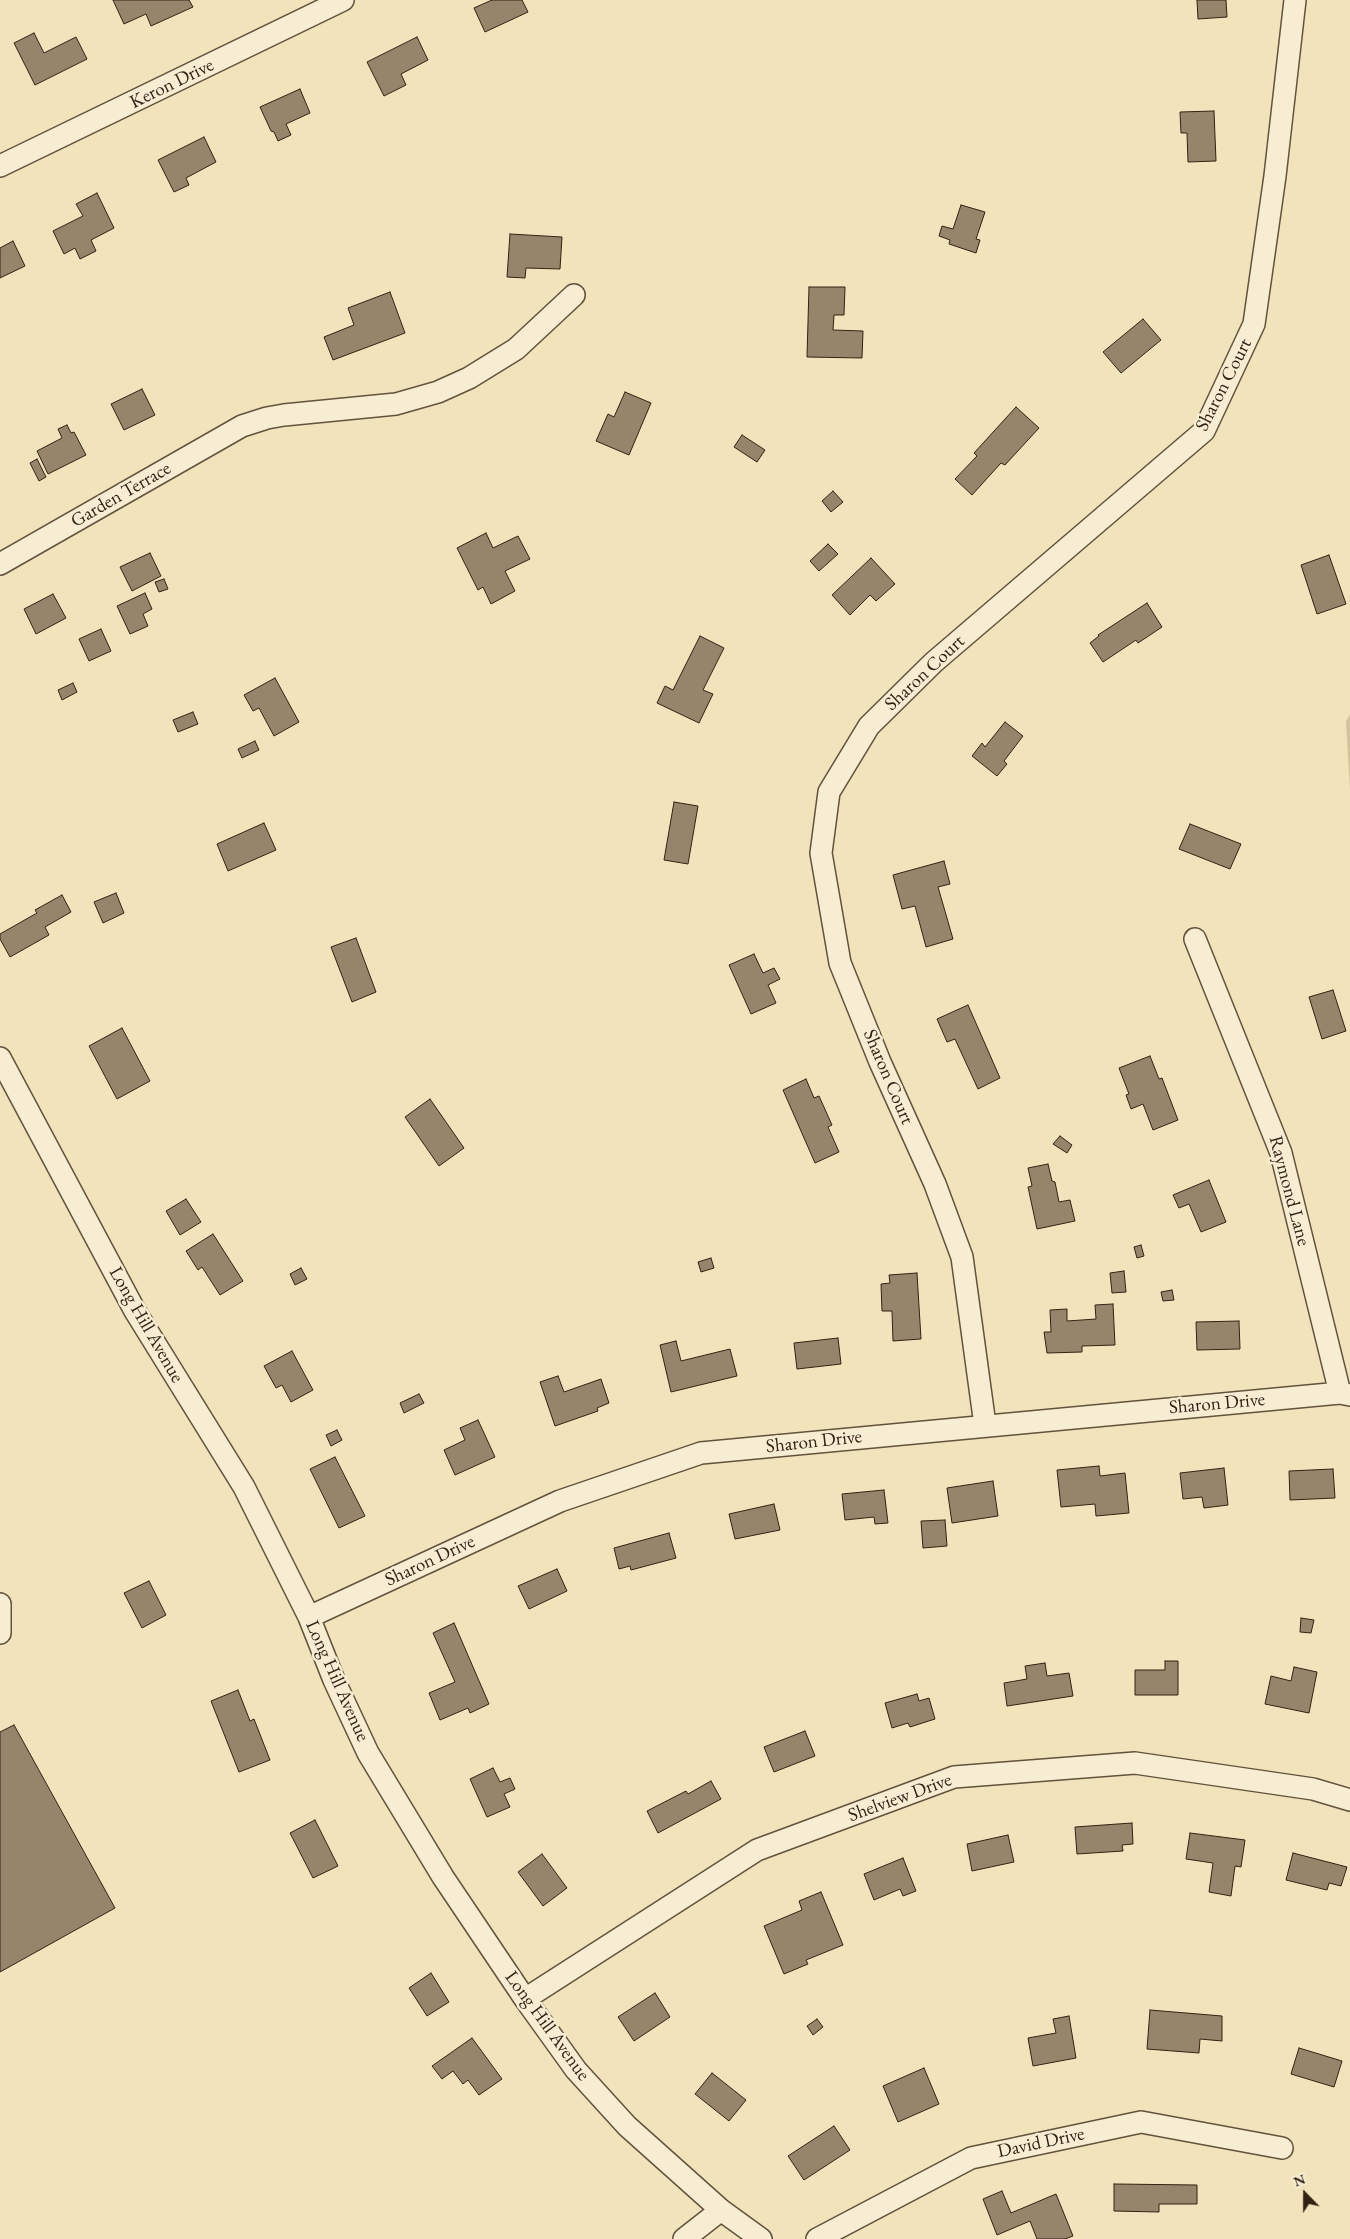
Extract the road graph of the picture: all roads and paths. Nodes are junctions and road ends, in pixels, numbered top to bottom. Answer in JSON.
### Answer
{"nodes":[{"id":1,"x":342,"y":0,"type":"edge"},
{"id":2,"x":1295,"y":0,"type":"edge"},
{"id":3,"x":0,"y":166,"type":"edge"},
{"id":4,"x":574,"y":295,"type":"dead end"},
{"id":5,"x":0,"y":564,"type":"edge"},
{"id":6,"x":1195,"y":939,"type":"dead end"},
{"id":7,"x":0,"y":1058,"type":"edge"},
{"id":8,"x":1345,"y":1394,"type":"edge"},
{"id":9,"x":985,"y":1425,"type":"junction"},
{"id":10,"x":0,"y":1604,"type":"edge"},
{"id":11,"x":309,"y":1617,"type":"junction"},
{"id":12,"x":0,"y":1633,"type":"edge"},
{"id":13,"x":1350,"y":1800,"type":"edge"},
{"id":14,"x":525,"y":1999,"type":"junction"},
{"id":15,"x":1282,"y":2148,"type":"dead end"},
{"id":16,"x":721,"y":2210,"type":"junction"},
{"id":17,"x":684,"y":2239,"type":"edge"},
{"id":18,"x":761,"y":2239,"type":"edge"},
{"id":19,"x":817,"y":2239,"type":"edge"}],
"edges":[{"from":1,"to":3,"type":"street","name":"Keron Drive"},
{"from":2,"to":9,"type":"street","name":"Sharon Court"},
{"from":4,"to":5,"type":"street","name":"Garden Terrace"},
{"from":6,"to":8,"type":"street","name":"Raymond Lane"},
{"from":7,"to":11,"type":"street","name":"Long Hill Avenue"},
{"from":8,"to":9,"type":"street","name":"Sharon Drive"},
{"from":9,"to":11,"type":"street","name":"Sharon Drive"},
{"from":10,"to":12,"type":"street"},
{"from":11,"to":14,"type":"street","name":"Long Hill Avenue"},
{"from":13,"to":14,"type":"street","name":"Shelview Drive"},
{"from":14,"to":16,"type":"street","name":"Long Hill Avenue"},
{"from":15,"to":19,"type":"street","name":"David Drive"},
{"from":16,"to":17,"type":"street"},
{"from":16,"to":18,"type":"street","name":"Long Hill Avenue"}]}
